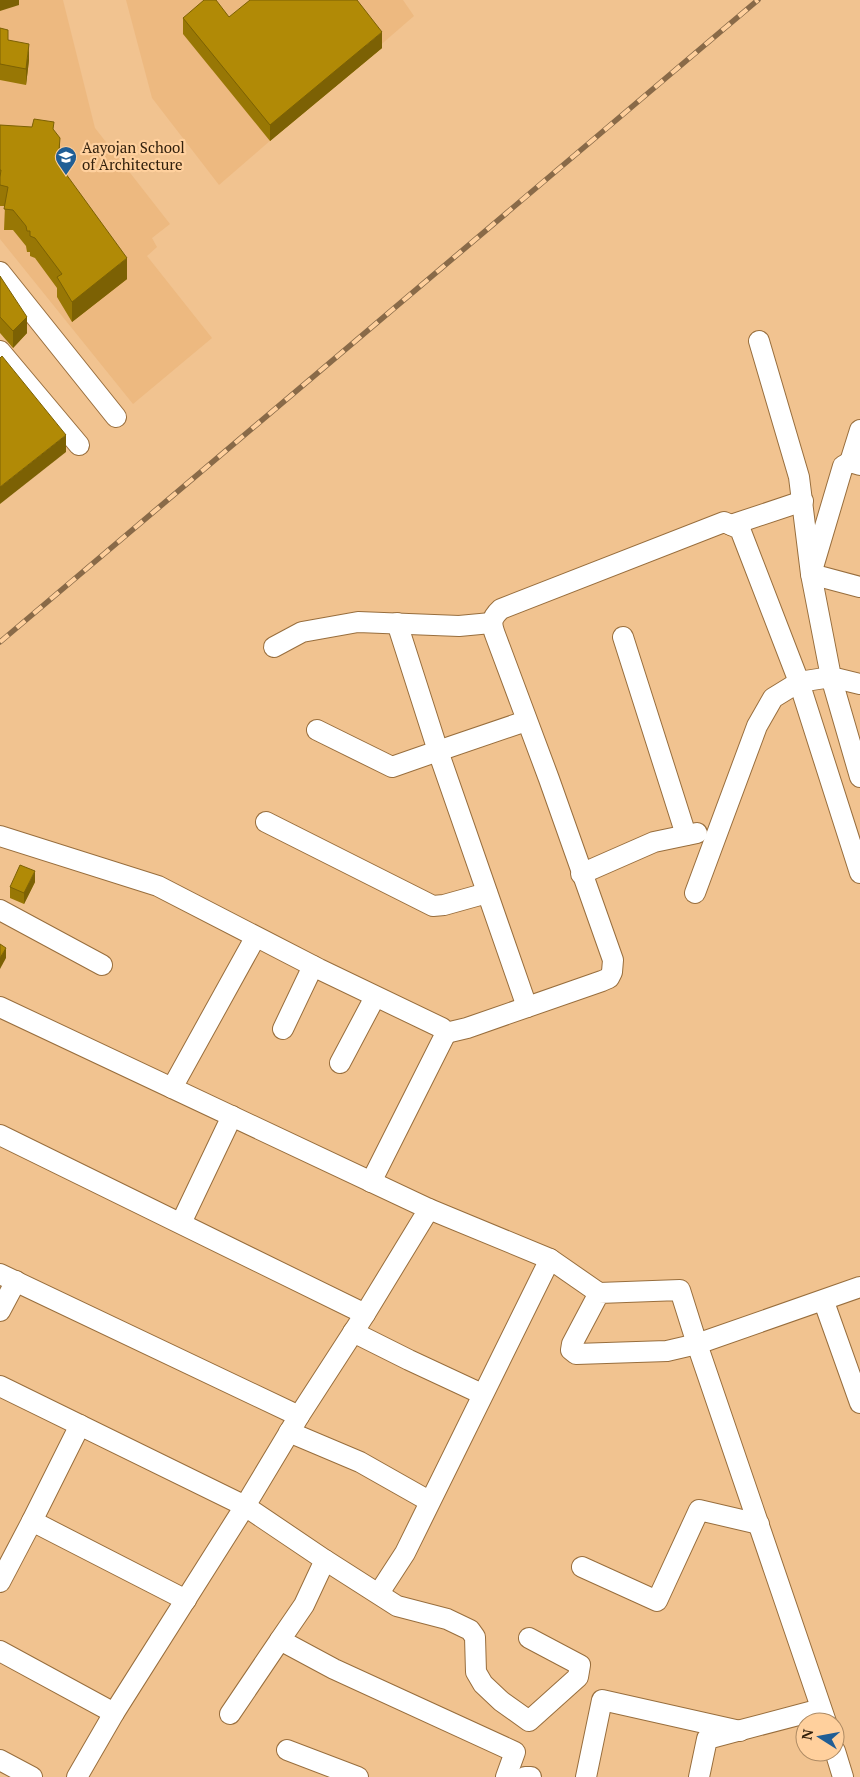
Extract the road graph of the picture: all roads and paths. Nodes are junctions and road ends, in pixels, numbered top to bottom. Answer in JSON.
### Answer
{"nodes":[{"id":1,"x":0,"y":272,"type":"edge"},
{"id":2,"x":760,"y":341,"type":"dead end"},
{"id":3,"x":0,"y":352,"type":"edge"},
{"id":4,"x":116,"y":417,"type":"dead end"},
{"id":5,"x":860,"y":430,"type":"edge"},
{"id":6,"x":79,"y":445,"type":"dead end"},
{"id":7,"x":855,"y":464,"type":"edge"},
{"id":8,"x":803,"y":501,"type":"junction"},
{"id":9,"x":731,"y":525,"type":"junction"},
{"id":10,"x":811,"y":574,"type":"junction"},
{"id":11,"x":860,"y":587,"type":"edge"},
{"id":12,"x":397,"y":623,"type":"junction"},
{"id":13,"x":491,"y":623,"type":"junction"},
{"id":14,"x":624,"y":637,"type":"dead end"},
{"id":15,"x":274,"y":647,"type":"dead end"},
{"id":16,"x":831,"y":677,"type":"junction"},
{"id":17,"x":799,"y":682,"type":"junction"},
{"id":18,"x":860,"y":684,"type":"edge"},
{"id":19,"x":526,"y":721,"type":"junction"},
{"id":20,"x":317,"y":730,"type":"dead end"},
{"id":21,"x":438,"y":751,"type":"junction"},
{"id":22,"x":860,"y":777,"type":"edge"},
{"id":23,"x":266,"y":822,"type":"dead end"},
{"id":24,"x":0,"y":836,"type":"edge"},
{"id":25,"x":860,"y":873,"type":"edge"},
{"id":26,"x":581,"y":874,"type":"junction"},
{"id":27,"x":487,"y":892,"type":"junction"},
{"id":28,"x":695,"y":893,"type":"dead end"},
{"id":29,"x":0,"y":910,"type":"edge"},
{"id":30,"x":255,"y":938,"type":"junction"},
{"id":31,"x":102,"y":965,"type":"dead end"},
{"id":32,"x":313,"y":966,"type":"junction"},
{"id":33,"x":375,"y":997,"type":"junction"},
{"id":34,"x":0,"y":1007,"type":"edge"},
{"id":35,"x":528,"y":1007,"type":"junction"},
{"id":36,"x":283,"y":1029,"type":"dead end"},
{"id":37,"x":446,"y":1033,"type":"junction"},
{"id":38,"x":340,"y":1063,"type":"dead end"},
{"id":39,"x":172,"y":1088,"type":"junction"},
{"id":40,"x":232,"y":1116,"type":"junction"},
{"id":41,"x":0,"y":1135,"type":"edge"},
{"id":42,"x":371,"y":1182,"type":"junction"},
{"id":43,"x":429,"y":1209,"type":"junction"},
{"id":44,"x":181,"y":1224,"type":"junction"},
{"id":45,"x":550,"y":1259,"type":"junction"},
{"id":46,"x":8,"y":1278,"type":"edge"},
{"id":47,"x":860,"y":1288,"type":"edge"},
{"id":48,"x":599,"y":1293,"type":"junction"},
{"id":49,"x":824,"y":1302,"type":"junction"},
{"id":50,"x":0,"y":1311,"type":"edge"},
{"id":51,"x":365,"y":1314,"type":"junction"},
{"id":52,"x":353,"y":1332,"type":"junction"},
{"id":53,"x":697,"y":1344,"type":"junction"},
{"id":54,"x":0,"y":1386,"type":"edge"},
{"id":55,"x":482,"y":1394,"type":"junction"},
{"id":56,"x":860,"y":1403,"type":"edge"},
{"id":57,"x":294,"y":1424,"type":"junction"},
{"id":58,"x":80,"y":1425,"type":"junction"},
{"id":59,"x":429,"y":1500,"type":"junction"},
{"id":60,"x":245,"y":1506,"type":"junction"},
{"id":61,"x":32,"y":1521,"type":"junction"},
{"id":62,"x":759,"y":1524,"type":"junction"},
{"id":63,"x":325,"y":1560,"type":"junction"},
{"id":64,"x":582,"y":1567,"type":"dead end"},
{"id":65,"x":0,"y":1582,"type":"edge"},
{"id":66,"x":379,"y":1593,"type":"junction"},
{"id":67,"x":186,"y":1600,"type":"junction"},
{"id":68,"x":529,"y":1638,"type":"dead end"},
{"id":69,"x":280,"y":1640,"type":"junction"},
{"id":70,"x":0,"y":1651,"type":"edge"},
{"id":71,"x":823,"y":1712,"type":"edge"},
{"id":72,"x":114,"y":1713,"type":"junction"},
{"id":73,"x":230,"y":1714,"type":"dead end"},
{"id":74,"x":795,"y":1721,"type":"edge"},
{"id":75,"x":740,"y":1731,"type":"junction"},
{"id":76,"x":286,"y":1750,"type":"dead end"},
{"id":77,"x":0,"y":1760,"type":"edge"},
{"id":78,"x":838,"y":1762,"type":"edge"},
{"id":79,"x":32,"y":1777,"type":"edge"},
{"id":80,"x":77,"y":1777,"type":"edge"},
{"id":81,"x":358,"y":1777,"type":"edge"},
{"id":82,"x":506,"y":1777,"type":"edge"},
{"id":83,"x":525,"y":1777,"type":"edge"},
{"id":84,"x":531,"y":1777,"type":"edge"},
{"id":85,"x":586,"y":1777,"type":"edge"},
{"id":86,"x":699,"y":1777,"type":"edge"},
{"id":87,"x":843,"y":1777,"type":"edge"}],
"edges":[{"from":1,"to":4,"type":"street"},
{"from":2,"to":8,"type":"street"},
{"from":3,"to":6,"type":"street"},
{"from":5,"to":7,"type":"street"},
{"from":7,"to":10,"type":"street"},
{"from":8,"to":9,"type":"street"},
{"from":8,"to":10,"type":"street"},
{"from":9,"to":13,"type":"street"},
{"from":9,"to":17,"type":"street"},
{"from":10,"to":11,"type":"street"},
{"from":10,"to":16,"type":"street"},
{"from":12,"to":13,"type":"street"},
{"from":12,"to":15,"type":"street"},
{"from":12,"to":21,"type":"street"},
{"from":13,"to":19,"type":"street"},
{"from":14,"to":26,"type":"street"},
{"from":16,"to":17,"type":"street"},
{"from":16,"to":18,"type":"street"},
{"from":16,"to":22,"type":"street"},
{"from":17,"to":25,"type":"street"},
{"from":17,"to":28,"type":"street"},
{"from":19,"to":21,"type":"street"},
{"from":19,"to":26,"type":"street"},
{"from":20,"to":21,"type":"street"},
{"from":21,"to":27,"type":"street"},
{"from":23,"to":27,"type":"street"},
{"from":24,"to":30,"type":"street"},
{"from":26,"to":35,"type":"street"},
{"from":27,"to":35,"type":"street"},
{"from":29,"to":31,"type":"street"},
{"from":30,"to":32,"type":"street"},
{"from":30,"to":39,"type":"street"},
{"from":32,"to":33,"type":"street"},
{"from":32,"to":36,"type":"street"},
{"from":33,"to":37,"type":"street"},
{"from":33,"to":38,"type":"street"},
{"from":34,"to":39,"type":"street"},
{"from":35,"to":37,"type":"street"},
{"from":37,"to":42,"type":"street"},
{"from":39,"to":40,"type":"street"},
{"from":40,"to":42,"type":"street"},
{"from":40,"to":44,"type":"street"},
{"from":41,"to":44,"type":"street"},
{"from":42,"to":43,"type":"street"},
{"from":43,"to":45,"type":"street"},
{"from":43,"to":51,"type":"street"},
{"from":44,"to":51,"type":"street"},
{"from":45,"to":48,"type":"street"},
{"from":45,"to":55,"type":"street"},
{"from":46,"to":50,"type":"street"},
{"from":46,"to":57,"type":"street"},
{"from":47,"to":49,"type":"street"},
{"from":48,"to":53,"type":"street"},
{"from":48,"to":53,"type":"street"},
{"from":49,"to":53,"type":"street"},
{"from":49,"to":56,"type":"street"},
{"from":51,"to":52,"type":"street"},
{"from":52,"to":55,"type":"street"},
{"from":52,"to":57,"type":"street"},
{"from":53,"to":62,"type":"street"},
{"from":54,"to":58,"type":"street"},
{"from":55,"to":59,"type":"street"},
{"from":57,"to":59,"type":"street"},
{"from":57,"to":60,"type":"street"},
{"from":58,"to":60,"type":"street"},
{"from":58,"to":61,"type":"street"},
{"from":59,"to":66,"type":"street"},
{"from":60,"to":63,"type":"street"},
{"from":60,"to":67,"type":"street"},
{"from":61,"to":65,"type":"street"},
{"from":61,"to":67,"type":"street"},
{"from":62,"to":64,"type":"street"},
{"from":62,"to":71,"type":"street"},
{"from":63,"to":66,"type":"street"},
{"from":63,"to":69,"type":"street"},
{"from":66,"to":68,"type":"street"},
{"from":67,"to":72,"type":"street"},
{"from":69,"to":73,"type":"street"},
{"from":69,"to":82,"type":"street"},
{"from":70,"to":72,"type":"street"},
{"from":72,"to":80,"type":"street"},
{"from":74,"to":75,"type":"street"},
{"from":75,"to":85,"type":"street"},
{"from":75,"to":86,"type":"street"},
{"from":76,"to":81,"type":"street"},
{"from":77,"to":79,"type":"street"},
{"from":78,"to":87,"type":"street"},
{"from":83,"to":84,"type":"street"}]}
